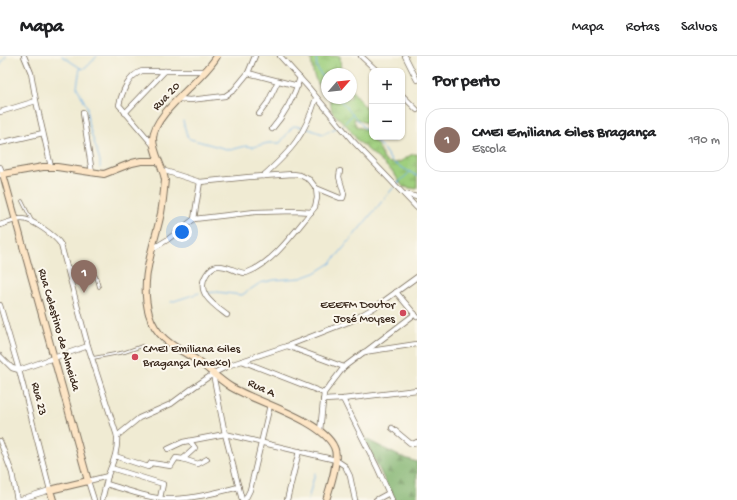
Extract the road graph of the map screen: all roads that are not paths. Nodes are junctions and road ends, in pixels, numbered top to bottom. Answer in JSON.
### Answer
{"nodes":[{"id":1,"x":24,"y":56,"type":"edge"},
{"id":2,"x":217,"y":56,"type":"edge"},
{"id":3,"x":255,"y":56,"type":"edge"},
{"id":4,"x":280,"y":56,"type":"edge"},
{"id":5,"x":361,"y":56,"type":"edge"},
{"id":6,"x":405,"y":56,"type":"edge"},
{"id":7,"x":374,"y":68,"type":"edge"},
{"id":8,"x":165,"y":71,"type":"junction"},
{"id":9,"x":206,"y":71,"type":"junction"},
{"id":10,"x":248,"y":73,"type":"junction"},
{"id":11,"x":300,"y":78,"type":"junction"},
{"id":12,"x":417,"y":80,"type":"edge"},
{"id":13,"x":278,"y":81,"type":"junction"},
{"id":14,"x":298,"y":86,"type":"junction"},
{"id":15,"x":316,"y":98,"type":"junction"},
{"id":16,"x":405,"y":98,"type":"edge"},
{"id":17,"x":179,"y":99,"type":"junction"},
{"id":18,"x":36,"y":101,"type":"junction"},
{"id":19,"x":417,"y":110,"type":"edge"},
{"id":20,"x":0,"y":112,"type":"edge"},
{"id":21,"x":83,"y":113,"type":"dead end"},
{"id":22,"x":125,"y":113,"type":"junction"},
{"id":23,"x":259,"y":114,"type":"dead end"},
{"id":24,"x":272,"y":129,"type":"dead end"},
{"id":25,"x":44,"y":133,"type":"junction"},
{"id":26,"x":0,"y":143,"type":"edge"},
{"id":27,"x":154,"y":146,"type":"junction"},
{"id":28,"x":158,"y":161,"type":"junction"},
{"id":29,"x":0,"y":167,"type":"edge"},
{"id":30,"x":51,"y":167,"type":"junction"},
{"id":31,"x":162,"y":170,"type":"junction"},
{"id":32,"x":340,"y":171,"type":"dead end"},
{"id":33,"x":92,"y":173,"type":"junction"},
{"id":34,"x":1,"y":175,"type":"edge"},
{"id":35,"x":262,"y":176,"type":"junction"},
{"id":36,"x":200,"y":182,"type":"junction"},
{"id":37,"x":316,"y":188,"type":"junction"},
{"id":38,"x":405,"y":194,"type":"junction"},
{"id":39,"x":417,"y":197,"type":"edge"},
{"id":40,"x":22,"y":201,"type":"dead end"},
{"id":41,"x":417,"y":208,"type":"edge"},
{"id":42,"x":312,"y":212,"type":"junction"},
{"id":43,"x":194,"y":219,"type":"junction"},
{"id":44,"x":15,"y":220,"type":"junction"},
{"id":45,"x":32,"y":222,"type":"junction"},
{"id":46,"x":0,"y":224,"type":"edge"},
{"id":47,"x":152,"y":249,"type":"junction"},
{"id":48,"x":68,"y":268,"type":"junction"},
{"id":49,"x":417,"y":277,"type":"edge"},
{"id":50,"x":99,"y":287,"type":"dead end"},
{"id":51,"x":396,"y":292,"type":"junction"},
{"id":52,"x":0,"y":305,"type":"edge"},
{"id":53,"x":227,"y":315,"type":"dead end"},
{"id":54,"x":416,"y":316,"type":"edge"},
{"id":55,"x":417,"y":344,"type":"edge"},
{"id":56,"x":88,"y":346,"type":"junction"},
{"id":57,"x":142,"y":346,"type":"dead end"},
{"id":58,"x":287,"y":346,"type":"junction"},
{"id":59,"x":364,"y":352,"type":"junction"},
{"id":60,"x":0,"y":356,"type":"edge"},
{"id":61,"x":54,"y":357,"type":"junction"},
{"id":62,"x":92,"y":359,"type":"junction"},
{"id":63,"x":242,"y":361,"type":"junction"},
{"id":64,"x":344,"y":367,"type":"junction"},
{"id":65,"x":19,"y":370,"type":"junction"},
{"id":66,"x":213,"y":374,"type":"junction"},
{"id":67,"x":417,"y":390,"type":"edge"},
{"id":68,"x":324,"y":393,"type":"junction"},
{"id":69,"x":323,"y":400,"type":"junction"},
{"id":70,"x":343,"y":400,"type":"junction"},
{"id":71,"x":270,"y":405,"type":"junction"},
{"id":72,"x":392,"y":428,"type":"dead end"},
{"id":73,"x":320,"y":431,"type":"junction"},
{"id":74,"x":225,"y":434,"type":"junction"},
{"id":75,"x":117,"y":436,"type":"junction"},
{"id":76,"x":0,"y":441,"type":"edge"},
{"id":77,"x":190,"y":441,"type":"junction"},
{"id":78,"x":261,"y":441,"type":"junction"},
{"id":79,"x":417,"y":442,"type":"edge"},
{"id":80,"x":168,"y":449,"type":"dead end"},
{"id":81,"x":299,"y":451,"type":"junction"},
{"id":82,"x":115,"y":456,"type":"junction"},
{"id":83,"x":183,"y":459,"type":"junction"},
{"id":84,"x":207,"y":459,"type":"dead end"},
{"id":85,"x":336,"y":460,"type":"junction"},
{"id":86,"x":111,"y":468,"type":"junction"},
{"id":87,"x":108,"y":476,"type":"junction"},
{"id":88,"x":88,"y":481,"type":"junction"},
{"id":89,"x":106,"y":484,"type":"junction"},
{"id":90,"x":239,"y":487,"type":"junction"},
{"id":91,"x":50,"y":490,"type":"junction"},
{"id":92,"x":389,"y":493,"type":"junction"},
{"id":93,"x":160,"y":498,"type":"junction"},
{"id":94,"x":18,"y":500,"type":"edge"},
{"id":95,"x":53,"y":500,"type":"edge"},
{"id":96,"x":94,"y":500,"type":"edge"},
{"id":97,"x":102,"y":500,"type":"edge"},
{"id":98,"x":244,"y":500,"type":"edge"},
{"id":99,"x":287,"y":500,"type":"edge"},
{"id":100,"x":326,"y":500,"type":"edge"},
{"id":101,"x":356,"y":500,"type":"edge"},
{"id":102,"x":376,"y":500,"type":"edge"},
{"id":103,"x":392,"y":500,"type":"edge"}],
"edges":[{"from":1,"to":18,"type":"street"},
{"from":2,"to":9,"type":"street","name":"Rua 20"},
{"from":3,"to":10,"type":"street"},
{"from":4,"to":11,"type":"street"},
{"from":5,"to":7,"type":"street"},
{"from":6,"to":12,"type":"street"},
{"from":8,"to":9,"type":"street"},
{"from":8,"to":22,"type":"street"},
{"from":8,"to":22,"type":"street"},
{"from":9,"to":17,"type":"street","name":"Rua 20"},
{"from":10,"to":13,"type":"street"},
{"from":10,"to":17,"type":"street"},
{"from":11,"to":14,"type":"street"},
{"from":11,"to":15,"type":"street"},
{"from":13,"to":14,"type":"street"},
{"from":13,"to":23,"type":"street"},
{"from":14,"to":24,"type":"street"},
{"from":15,"to":35,"type":"street"},
{"from":15,"to":38,"type":"street"},
{"from":16,"to":19,"type":"street"},
{"from":17,"to":27,"type":"street","name":"Rua 20"},
{"from":18,"to":20,"type":"street"},
{"from":18,"to":25,"type":"street"},
{"from":21,"to":33,"type":"street"},
{"from":22,"to":27,"type":"street"},
{"from":25,"to":26,"type":"street"},
{"from":25,"to":30,"type":"street"},
{"from":27,"to":28,"type":"street","name":"Rua 20"},
{"from":28,"to":31,"type":"street","name":"Rua A"},
{"from":28,"to":33,"type":"street"},
{"from":29,"to":34,"type":"street","name":"Rua Celestino de Almeida"},
{"from":30,"to":33,"type":"street"},
{"from":30,"to":34,"type":"street"},
{"from":31,"to":36,"type":"street"},
{"from":31,"to":47,"type":"street","name":"Rua A"},
{"from":32,"to":37,"type":"street"},
{"from":34,"to":44,"type":"street","name":"Rua Celestino de Almeida"},
{"from":35,"to":36,"type":"street"},
{"from":35,"to":37,"type":"street"},
{"from":36,"to":43,"type":"street"},
{"from":37,"to":42,"type":"street"},
{"from":38,"to":39,"type":"street"},
{"from":38,"to":41,"type":"street"},
{"from":40,"to":45,"type":"lane"},
{"from":42,"to":43,"type":"street"},
{"from":42,"to":53,"type":"street"},
{"from":43,"to":47,"type":"street"},
{"from":44,"to":45,"type":"street"},
{"from":44,"to":46,"type":"street"},
{"from":44,"to":61,"type":"street","name":"Rua Celestino de Almeida"},
{"from":45,"to":48,"type":"street"},
{"from":47,"to":66,"type":"street","name":"Rua A"},
{"from":48,"to":50,"type":"lane"},
{"from":48,"to":56,"type":"street"},
{"from":49,"to":51,"type":"street"},
{"from":51,"to":54,"type":"street"},
{"from":51,"to":58,"type":"street"},
{"from":52,"to":65,"type":"street","name":"Rua 23"},
{"from":54,"to":59,"type":"street"},
{"from":55,"to":59,"type":"street"},
{"from":56,"to":61,"type":"street"},
{"from":56,"to":62,"type":"street"},
{"from":57,"to":62,"type":"lane"},
{"from":58,"to":63,"type":"street"},
{"from":58,"to":64,"type":"street"},
{"from":59,"to":64,"type":"street"},
{"from":60,"to":65,"type":"street"},
{"from":61,"to":65,"type":"street"},
{"from":61,"to":88,"type":"street","name":"Rua Celestino de Almeida"},
{"from":62,"to":75,"type":"street"},
{"from":63,"to":66,"type":"street"},
{"from":63,"to":68,"type":"street"},
{"from":64,"to":68,"type":"street"},
{"from":65,"to":91,"type":"street","name":"Rua 23"},
{"from":66,"to":71,"type":"street","name":"Rua A"},
{"from":66,"to":74,"type":"street"},
{"from":66,"to":75,"type":"street"},
{"from":67,"to":70,"type":"street"},
{"from":68,"to":69,"type":"street"},
{"from":69,"to":70,"type":"street"},
{"from":69,"to":73,"type":"street"},
{"from":70,"to":92,"type":"street"},
{"from":71,"to":73,"type":"street","name":"Rua A"},
{"from":71,"to":78,"type":"street"},
{"from":72,"to":79,"type":"street"},
{"from":73,"to":85,"type":"street","name":"Rua A"},
{"from":74,"to":77,"type":"street"},
{"from":74,"to":78,"type":"street"},
{"from":74,"to":90,"type":"street"},
{"from":75,"to":82,"type":"street"},
{"from":76,"to":94,"type":"street"},
{"from":77,"to":80,"type":"street"},
{"from":77,"to":83,"type":"street"},
{"from":78,"to":81,"type":"street"},
{"from":78,"to":98,"type":"street"},
{"from":81,"to":85,"type":"street"},
{"from":81,"to":99,"type":"street"},
{"from":82,"to":83,"type":"street"},
{"from":82,"to":86,"type":"street"},
{"from":83,"to":84,"type":"street"},
{"from":85,"to":100,"type":"street"},
{"from":85,"to":101,"type":"street","name":"Rua A"},
{"from":86,"to":87,"type":"street"},
{"from":86,"to":93,"type":"street"},
{"from":87,"to":88,"type":"street"},
{"from":87,"to":89,"type":"street"},
{"from":88,"to":91,"type":"street"},
{"from":88,"to":96,"type":"street","name":"Rua Celestino de Almeida"},
{"from":89,"to":93,"type":"street"},
{"from":89,"to":97,"type":"street"},
{"from":90,"to":93,"type":"street"},
{"from":90,"to":98,"type":"street"},
{"from":91,"to":94,"type":"street"},
{"from":91,"to":95,"type":"street","name":"Rua 23"},
{"from":92,"to":102,"type":"street"},
{"from":92,"to":103,"type":"street"}]}
